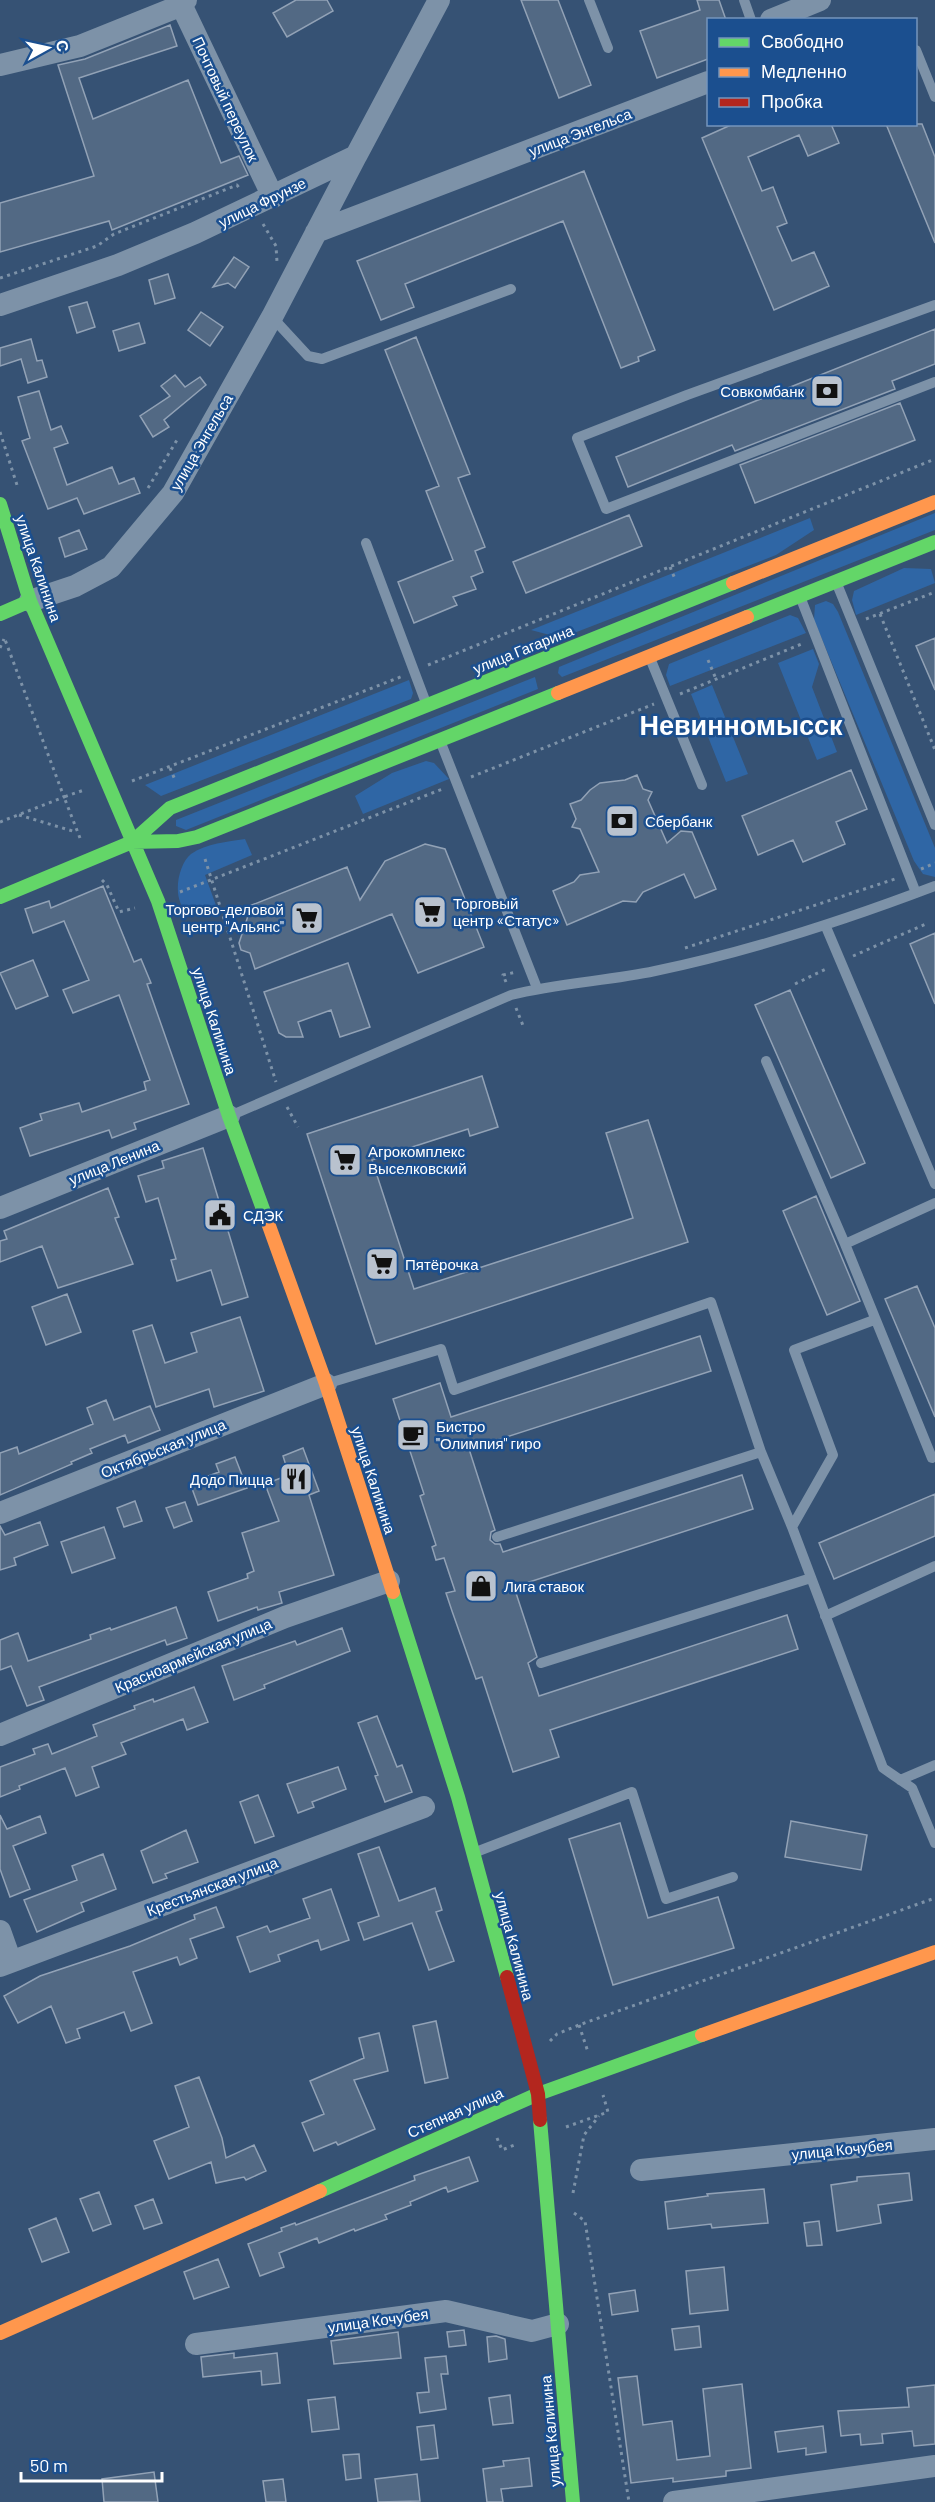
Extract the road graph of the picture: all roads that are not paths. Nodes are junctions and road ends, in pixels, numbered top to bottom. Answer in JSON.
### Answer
{"nodes":[{"id":1,"x":439,"y":0,"type":"edge"},
{"id":2,"x":589,"y":0,"type":"edge"},
{"id":3,"x":744,"y":0,"type":"edge"},
{"id":4,"x":820,"y":0,"type":"edge"},
{"id":5,"x":182,"y":2,"type":"edge"},
{"id":6,"x":751,"y":18,"type":"edge"},
{"id":7,"x":776,"y":18,"type":"edge"},
{"id":8,"x":608,"y":48,"type":"dead end"},
{"id":9,"x":917,"y":55,"type":"edge"},
{"id":10,"x":0,"y":65,"type":"edge"},
{"id":11,"x":707,"y":82,"type":"edge"},
{"id":12,"x":935,"y":97,"type":"edge"},
{"id":13,"x":356,"y":156,"type":"junction"},
{"id":14,"x":273,"y":197,"type":"junction"},
{"id":15,"x":316,"y":232,"type":"junction"},
{"id":16,"x":511,"y":289,"type":"dead end"},
{"id":17,"x":0,"y":305,"type":"edge"},
{"id":18,"x":935,"y":305,"type":"edge"},
{"id":19,"x":272,"y":317,"type":"junction"},
{"id":20,"x":935,"y":382,"type":"edge"},
{"id":21,"x":935,"y":502,"type":"edge"},
{"id":22,"x":0,"y":504,"type":"edge"},
{"id":23,"x":935,"y":542,"type":"edge"},
{"id":24,"x":366,"y":543,"type":"dead end"},
{"id":25,"x":836,"y":581,"type":"junction"},
{"id":26,"x":800,"y":596,"type":"junction"},
{"id":27,"x":30,"y":601,"type":"junction"},
{"id":28,"x":0,"y":614,"type":"edge"},
{"id":29,"x":649,"y":655,"type":"junction"},
{"id":30,"x":539,"y":661,"type":"junction"},
{"id":31,"x":550,"y":685,"type":"junction"},
{"id":32,"x":427,"y":706,"type":"junction"},
{"id":33,"x":440,"y":740,"type":"junction"},
{"id":34,"x":702,"y":785,"type":"dead end"},
{"id":35,"x":935,"y":825,"type":"edge"},
{"id":36,"x":132,"y":842,"type":"junction"},
{"id":37,"x":935,"y":886,"type":"edge"},
{"id":38,"x":916,"y":893,"type":"junction"},
{"id":39,"x":0,"y":897,"type":"edge"},
{"id":40,"x":826,"y":927,"type":"junction"},
{"id":41,"x":537,"y":988,"type":"junction"},
{"id":42,"x":766,"y":1061,"type":"dead end"},
{"id":43,"x":229,"y":1116,"type":"junction"},
{"id":44,"x":935,"y":1184,"type":"edge"},
{"id":45,"x":935,"y":1203,"type":"edge"},
{"id":46,"x":0,"y":1208,"type":"edge"},
{"id":47,"x":845,"y":1244,"type":"junction"},
{"id":48,"x":874,"y":1320,"type":"junction"},
{"id":49,"x":326,"y":1384,"type":"junction"},
{"id":50,"x":761,"y":1452,"type":"junction"},
{"id":51,"x":932,"y":1458,"type":"dead end"},
{"id":52,"x":0,"y":1513,"type":"edge"},
{"id":53,"x":792,"y":1527,"type":"junction"},
{"id":54,"x":497,"y":1538,"type":"dead end"},
{"id":55,"x":935,"y":1566,"type":"edge"},
{"id":56,"x":811,"y":1578,"type":"junction"},
{"id":57,"x":389,"y":1581,"type":"junction"},
{"id":58,"x":825,"y":1616,"type":"junction"},
{"id":59,"x":541,"y":1663,"type":"dead end"},
{"id":60,"x":0,"y":1736,"type":"edge"},
{"id":61,"x":935,"y":1765,"type":"edge"},
{"id":62,"x":900,"y":1780,"type":"junction"},
{"id":63,"x":424,"y":1807,"type":"dead end"},
{"id":64,"x":935,"y":1843,"type":"edge"},
{"id":65,"x":473,"y":1853,"type":"junction"},
{"id":66,"x":733,"y":1877,"type":"dead end"},
{"id":67,"x":0,"y":1931,"type":"edge"},
{"id":68,"x":935,"y":1952,"type":"edge"},
{"id":69,"x":6,"y":1964,"type":"edge"},
{"id":70,"x":538,"y":2094,"type":"junction"},
{"id":71,"x":935,"y":2139,"type":"edge"},
{"id":72,"x":641,"y":2170,"type":"dead end"},
{"id":73,"x":558,"y":2324,"type":"junction"},
{"id":74,"x":0,"y":2333,"type":"edge"},
{"id":75,"x":196,"y":2344,"type":"dead end"},
{"id":76,"x":935,"y":2466,"type":"edge"},
{"id":77,"x":573,"y":2502,"type":"edge"},
{"id":78,"x":674,"y":2502,"type":"edge"}],
"edges":[{"from":1,"to":13,"type":"street"},
{"from":2,"to":8,"type":"lane"},
{"from":3,"to":6,"type":"lane"},
{"from":4,"to":7,"type":"street"},
{"from":5,"to":10,"type":"street"},
{"from":5,"to":14,"type":"street","name":"Почтовый переулок"},
{"from":9,"to":12,"type":"lane"},
{"from":11,"to":15,"type":"street","name":"улица Энгельса"},
{"from":13,"to":14,"type":"street","name":"улица Фрунзе"},
{"from":13,"to":15,"type":"street","name":"улица Энгельса"},
{"from":14,"to":17,"type":"street","name":"улица Фрунзе"},
{"from":15,"to":19,"type":"street","name":"улица Энгельса"},
{"from":16,"to":19,"type":"lane"},
{"from":18,"to":20,"type":"lane"},
{"from":19,"to":27,"type":"street","name":"улица Энгельса"},
{"from":21,"to":30,"type":"main road","name":"улица Гагарина"},
{"from":22,"to":27,"type":"main road","name":"улица Калинина"},
{"from":23,"to":25,"type":"main road","name":"улица Гагарина"},
{"from":24,"to":32,"type":"lane"},
{"from":25,"to":26,"type":"main road","name":"улица Гагарина"},
{"from":25,"to":35,"type":"lane"},
{"from":26,"to":29,"type":"main road","name":"улица Гагарина"},
{"from":26,"to":38,"type":"lane"},
{"from":27,"to":28,"type":"main road","name":"улица Энгельса"},
{"from":27,"to":36,"type":"main road","name":"улица Калинина"},
{"from":29,"to":31,"type":"main road","name":"улица Гагарина"},
{"from":29,"to":34,"type":"lane"},
{"from":30,"to":31,"type":"main road"},
{"from":30,"to":32,"type":"main road","name":"улица Гагарина"},
{"from":31,"to":33,"type":"main road","name":"улица Гагарина"},
{"from":32,"to":36,"type":"main road","name":"улица Гагарина"},
{"from":33,"to":36,"type":"main road","name":"улица Гагарина"},
{"from":33,"to":41,"type":"lane"},
{"from":36,"to":39,"type":"main road","name":"улица Гагарина"},
{"from":36,"to":43,"type":"main road","name":"улица Калинина"},
{"from":37,"to":38,"type":"lane"},
{"from":38,"to":40,"type":"lane"},
{"from":40,"to":41,"type":"lane"},
{"from":40,"to":44,"type":"lane"},
{"from":41,"to":43,"type":"lane"},
{"from":42,"to":47,"type":"lane"},
{"from":43,"to":46,"type":"street","name":"улица Ленина"},
{"from":43,"to":49,"type":"main road","name":"улица Калинина"},
{"from":45,"to":47,"type":"lane"},
{"from":47,"to":48,"type":"lane"},
{"from":48,"to":51,"type":"lane"},
{"from":48,"to":53,"type":"lane"},
{"from":49,"to":50,"type":"lane"},
{"from":49,"to":52,"type":"street","name":"Октябрьская улица"},
{"from":49,"to":57,"type":"main road","name":"улица Калинина"},
{"from":50,"to":53,"type":"lane"},
{"from":50,"to":54,"type":"lane"},
{"from":53,"to":56,"type":"lane"},
{"from":55,"to":58,"type":"lane"},
{"from":56,"to":58,"type":"lane"},
{"from":56,"to":59,"type":"lane"},
{"from":57,"to":60,"type":"street","name":"Красноармейская улица"},
{"from":57,"to":65,"type":"main road","name":"улица Калинина"},
{"from":58,"to":62,"type":"lane"},
{"from":61,"to":62,"type":"lane"},
{"from":62,"to":64,"type":"lane"},
{"from":63,"to":69,"type":"street","name":"Крестьянская улица"},
{"from":65,"to":66,"type":"lane"},
{"from":65,"to":70,"type":"main road","name":"улица Калинина"},
{"from":67,"to":69,"type":"street"},
{"from":68,"to":70,"type":"main road","name":"Степная улица"},
{"from":70,"to":73,"type":"main road","name":"улица Калинина"},
{"from":70,"to":74,"type":"main road","name":"Степная улица"},
{"from":71,"to":72,"type":"street","name":"улица Кочубея"},
{"from":73,"to":75,"type":"street","name":"улица Кочубея"},
{"from":73,"to":77,"type":"main road","name":"улица Калинина"},
{"from":76,"to":78,"type":"street"}]}
